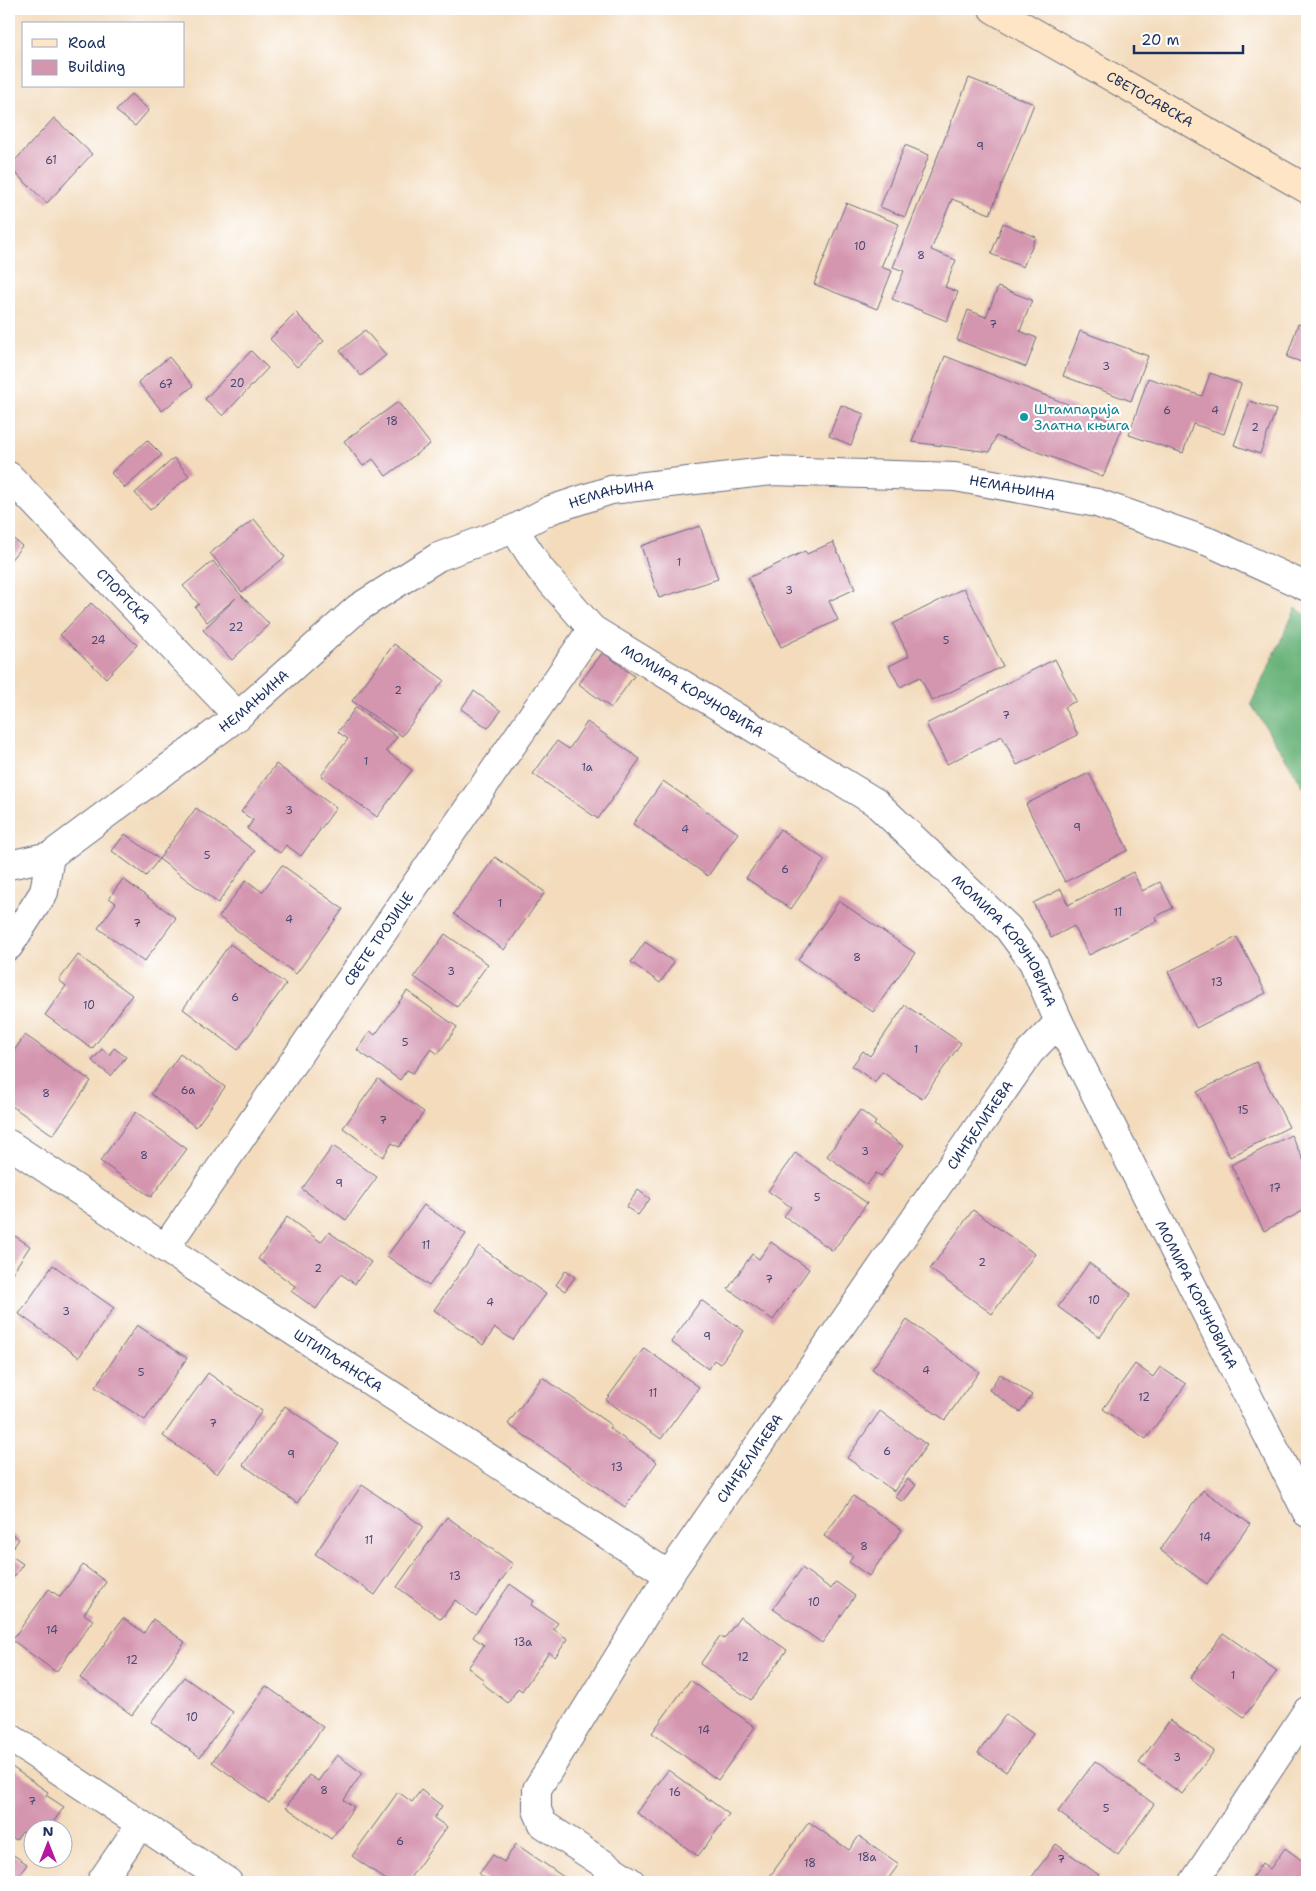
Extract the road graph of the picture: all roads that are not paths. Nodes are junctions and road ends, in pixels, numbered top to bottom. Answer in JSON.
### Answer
{"nodes":[{"id":1,"x":993,"y":9,"type":"edge"},
{"id":2,"x":1307,"y":189,"type":"edge"},
{"id":3,"x":9,"y":476,"type":"edge"},
{"id":4,"x":514,"y":529,"type":"junction"},
{"id":5,"x":1307,"y":587,"type":"edge"},
{"id":6,"x":592,"y":629,"type":"junction"},
{"id":7,"x":238,"y":716,"type":"junction"},
{"id":8,"x":50,"y":856,"type":"junction"},
{"id":9,"x":9,"y":864,"type":"edge"},
{"id":10,"x":9,"y":946,"type":"edge"},
{"id":11,"x":1059,"y":1022,"type":"junction"},
{"id":12,"x":9,"y":1144,"type":"edge"},
{"id":13,"x":165,"y":1248,"type":"junction"},
{"id":14,"x":1307,"y":1513,"type":"edge"},
{"id":15,"x":669,"y":1575,"type":"junction"},
{"id":16,"x":1307,"y":1711,"type":"edge"},
{"id":17,"x":9,"y":1737,"type":"edge"},
{"id":18,"x":140,"y":1825,"type":"junction"},
{"id":19,"x":101,"y":1882,"type":"edge"},
{"id":20,"x":228,"y":1882,"type":"edge"},
{"id":21,"x":630,"y":1882,"type":"edge"},
{"id":22,"x":1194,"y":1882,"type":"edge"}],
"edges":[{"from":1,"to":2,"type":"main road","name":"СВЕТОСАВСКА"},
{"from":3,"to":7,"type":"street","name":"СПОРТСКА"},
{"from":4,"to":5,"type":"street","name":"НЕМАЊИНА"},
{"from":4,"to":6,"type":"street","name":"МОМИРА КОРУНОВИЋА"},
{"from":4,"to":7,"type":"street","name":"НЕМАЊИНА"},
{"from":6,"to":11,"type":"street","name":"МОМИРА КОРУНОВИЋА"},
{"from":6,"to":13,"type":"street","name":"СВЕТЕ ТРОЈИЦЕ"},
{"from":7,"to":8,"type":"street","name":"НЕМАЊИНА"},
{"from":8,"to":9,"type":"street","name":"НЕМАЊИНА"},
{"from":8,"to":10,"type":"street"},
{"from":11,"to":14,"type":"street","name":"МОМИРА КОРУНОВИЋА"},
{"from":11,"to":15,"type":"street","name":"СИНЂЕЛИЋЕВА"},
{"from":12,"to":13,"type":"street","name":"ШТИПЉАНСКА"},
{"from":13,"to":15,"type":"street","name":"ШТИПЉАНСКА"},
{"from":15,"to":21,"type":"street","name":"СИНЂЕЛИЋЕВА"},
{"from":16,"to":22,"type":"street"},
{"from":17,"to":18,"type":"street"},
{"from":18,"to":19,"type":"street"},
{"from":18,"to":20,"type":"street"}]}
